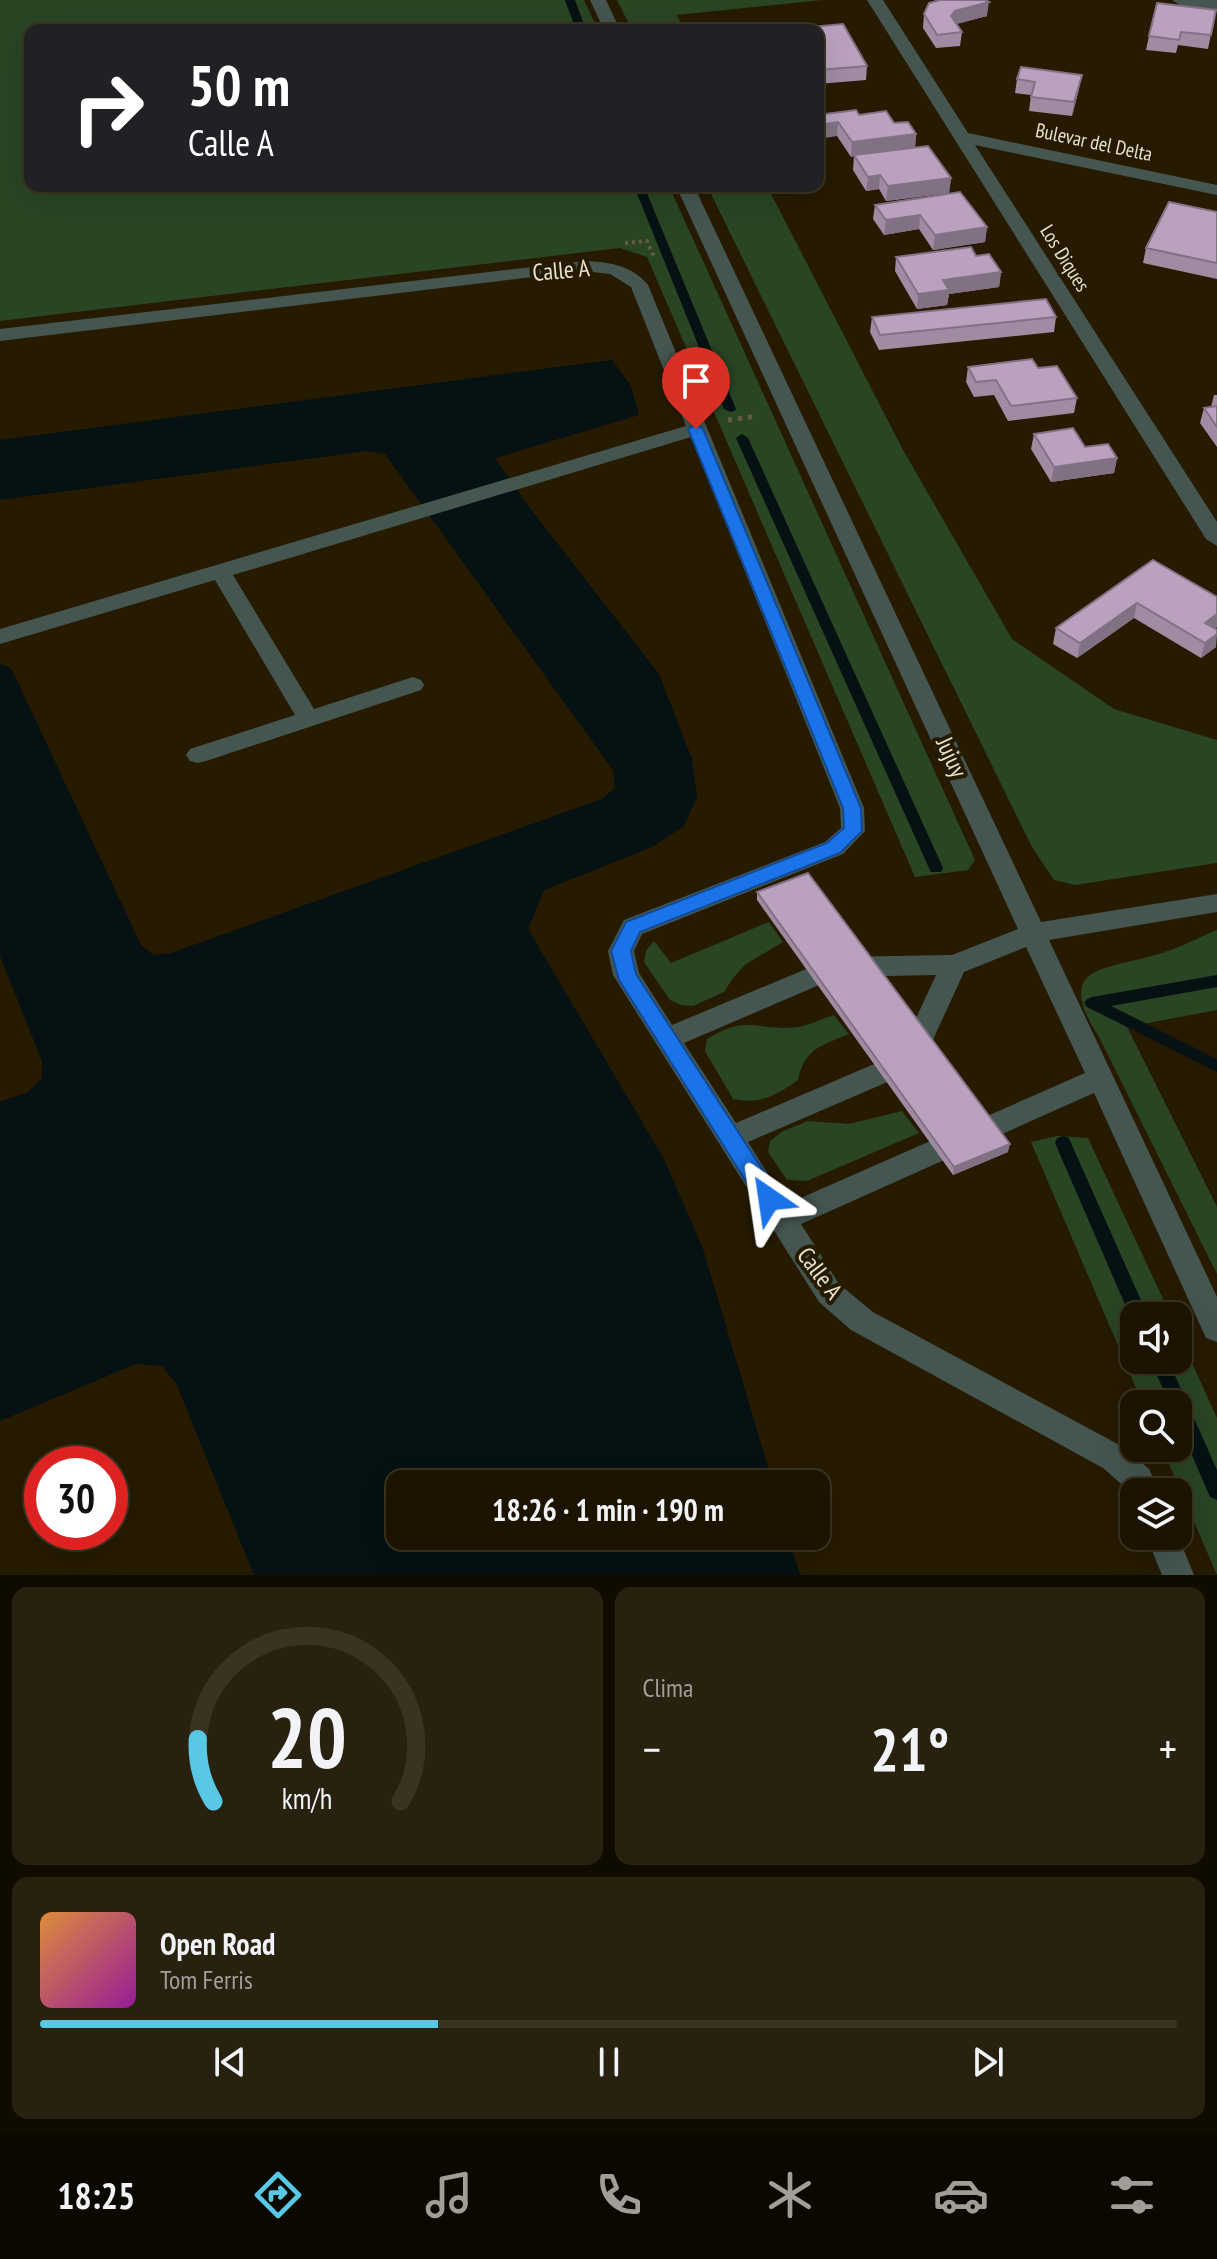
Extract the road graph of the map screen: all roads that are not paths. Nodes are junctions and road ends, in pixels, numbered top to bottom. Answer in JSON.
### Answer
{"nodes":[{"id":1,"x":598,"y":0,"type":"edge"},
{"id":2,"x":875,"y":0,"type":"edge"},
{"id":3,"x":1180,"y":0,"type":"edge"},
{"id":4,"x":1210,"y":3,"type":"edge"},
{"id":5,"x":609,"y":24,"type":"edge"},
{"id":6,"x":968,"y":145,"type":"junction"},
{"id":7,"x":1217,"y":190,"type":"edge"},
{"id":8,"x":688,"y":192,"type":"edge"},
{"id":9,"x":1217,"y":205,"type":"edge"},
{"id":10,"x":0,"y":335,"type":"edge"},
{"id":11,"x":696,"y":429,"type":"junction"},
{"id":12,"x":1217,"y":539,"type":"edge"},
{"id":13,"x":220,"y":571,"type":"junction"},
{"id":14,"x":0,"y":637,"type":"edge"},
{"id":15,"x":413,"y":685,"type":"dead end"},
{"id":16,"x":309,"y":719,"type":"junction"},
{"id":17,"x":198,"y":755,"type":"dead end"},
{"id":18,"x":1217,"y":903,"type":"edge"},
{"id":19,"x":1035,"y":933,"type":"junction"},
{"id":20,"x":954,"y":965,"type":"junction"},
{"id":21,"x":667,"y":1039,"type":"junction"},
{"id":22,"x":1099,"y":1079,"type":"junction"},
{"id":23,"x":730,"y":1138,"type":"junction"},
{"id":24,"x":782,"y":1219,"type":"junction"},
{"id":25,"x":1217,"y":1329,"type":"edge"},
{"id":26,"x":1137,"y":1478,"type":"edge"},
{"id":27,"x":1168,"y":1550,"type":"edge"},
{"id":28,"x":1178,"y":1575,"type":"edge"}],
"edges":[{"from":1,"to":5,"type":"street"},
{"from":2,"to":6,"type":"street","name":"Los Diques"},
{"from":3,"to":4,"type":"street"},
{"from":6,"to":7,"type":"street","name":"Bulevar del Delta"},
{"from":6,"to":9,"type":"street","name":"Bulevar del Delta"},
{"from":6,"to":12,"type":"street","name":"Los Diques"},
{"from":8,"to":19,"type":"street","name":"Jujuy"},
{"from":10,"to":11,"type":"street","name":"Calle A"},
{"from":11,"to":13,"type":"street"},
{"from":11,"to":21,"type":"street","name":"Calle A"},
{"from":13,"to":14,"type":"street"},
{"from":13,"to":16,"type":"street"},
{"from":15,"to":16,"type":"street"},
{"from":16,"to":17,"type":"street"},
{"from":18,"to":19,"type":"street"},
{"from":19,"to":20,"type":"street"},
{"from":19,"to":22,"type":"street","name":"Jujuy"},
{"from":20,"to":21,"type":"street"},
{"from":20,"to":23,"type":"street"},
{"from":21,"to":23,"type":"street","name":"Calle A"},
{"from":22,"to":24,"type":"street"},
{"from":22,"to":25,"type":"street","name":"Jujuy"},
{"from":23,"to":24,"type":"street","name":"Calle A"},
{"from":24,"to":26,"type":"street","name":"Calle A"},
{"from":27,"to":28,"type":"street"}]}
